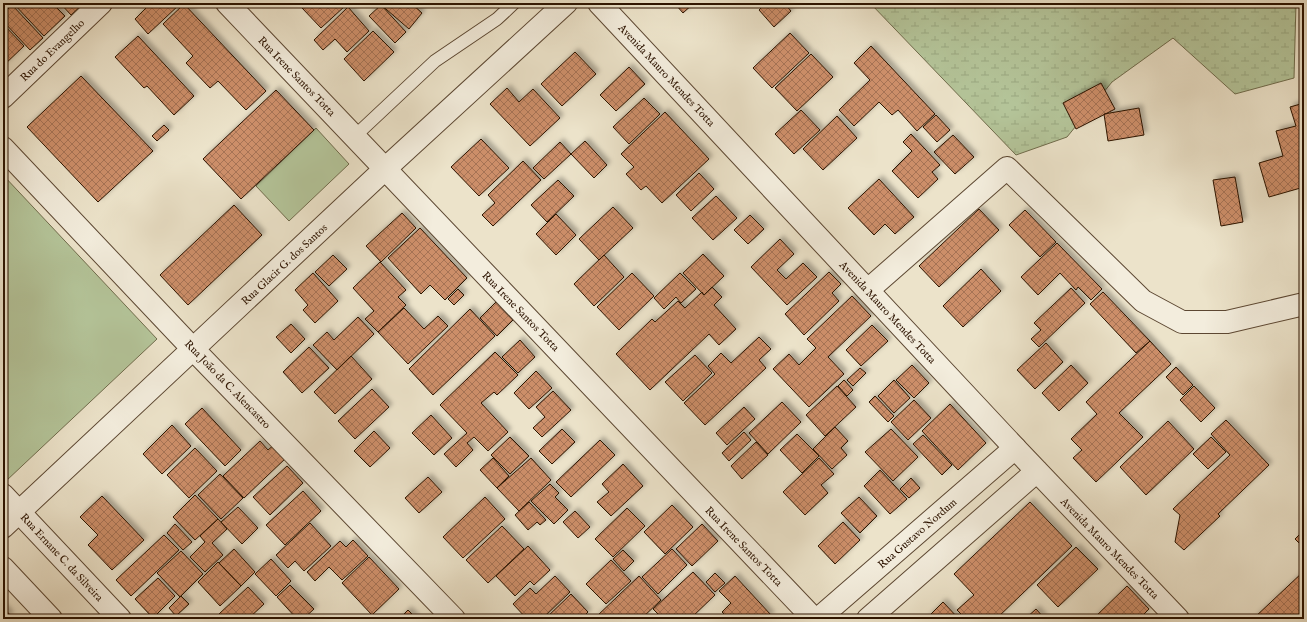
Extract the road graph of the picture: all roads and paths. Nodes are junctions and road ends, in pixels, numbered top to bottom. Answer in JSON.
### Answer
{"nodes":[{"id":1,"x":101,"y":3,"type":"edge"},
{"id":2,"x":227,"y":3,"type":"edge"},
{"id":3,"x":514,"y":3,"type":"edge"},
{"id":4,"x":566,"y":3,"type":"edge"},
{"id":5,"x":599,"y":3,"type":"edge"},
{"id":6,"x":3,"y":97,"type":"edge"},
{"id":7,"x":355,"y":136,"type":"junction"},
{"id":8,"x":3,"y":148,"type":"edge"},
{"id":9,"x":386,"y":168,"type":"junction"},
{"id":10,"x":868,"y":290,"type":"junction"},
{"id":11,"x":1304,"y":304,"type":"edge"},
{"id":12,"x":193,"y":348,"type":"junction"},
{"id":13,"x":1015,"y":448,"type":"junction"},
{"id":14,"x":1037,"y":471,"type":"junction"},
{"id":15,"x":3,"y":495,"type":"edge"},
{"id":16,"x":19,"y":512,"type":"junction"},
{"id":17,"x":3,"y":527,"type":"edge"},
{"id":18,"x":3,"y":568,"type":"edge"},
{"id":19,"x":51,"y":619,"type":"edge"},
{"id":20,"x":120,"y":619,"type":"edge"},
{"id":21,"x":454,"y":619,"type":"edge"},
{"id":22,"x":814,"y":619,"type":"edge"},
{"id":23,"x":818,"y":619,"type":"edge"},
{"id":24,"x":868,"y":619,"type":"edge"},
{"id":25,"x":1178,"y":619,"type":"edge"}],
"edges":[{"from":1,"to":6,"type":"street","name":"Rua do Evangelho"},
{"from":2,"to":7,"type":"street","name":"Rua Irene Santos Totta"},
{"from":3,"to":7,"type":"lane"},
{"from":4,"to":9,"type":"street","name":"Rua Glacir G. dos Santos"},
{"from":5,"to":10,"type":"street","name":"Avenida Mauro Mendes Totta"},
{"from":7,"to":9,"type":"street","name":"Rua Irene Santos Totta"},
{"from":8,"to":12,"type":"street","name":"Rua João da C. Alencastro"},
{"from":9,"to":12,"type":"street","name":"Rua Glacir G. dos Santos"},
{"from":9,"to":22,"type":"street","name":"Rua Irene Santos Totta"},
{"from":10,"to":11,"type":"street"},
{"from":10,"to":13,"type":"street","name":"Avenida Mauro Mendes Totta"},
{"from":12,"to":16,"type":"street","name":"Rua Glacir G. dos Santos"},
{"from":12,"to":21,"type":"street","name":"Rua João da C. Alencastro"},
{"from":13,"to":14,"type":"street","name":"Avenida Mauro Mendes Totta"},
{"from":13,"to":23,"type":"street","name":"Rua Gustavo Nordum"},
{"from":14,"to":24,"type":"street"},
{"from":14,"to":25,"type":"street","name":"Avenida Mauro Mendes Totta"},
{"from":15,"to":16,"type":"street","name":"Rua Ernane C. da Silveira"},
{"from":16,"to":17,"type":"street","name":"Rua Glacir G. dos Santos"},
{"from":16,"to":20,"type":"street","name":"Rua Ernane C. da Silveira"},
{"from":18,"to":19,"type":"street"}]}
